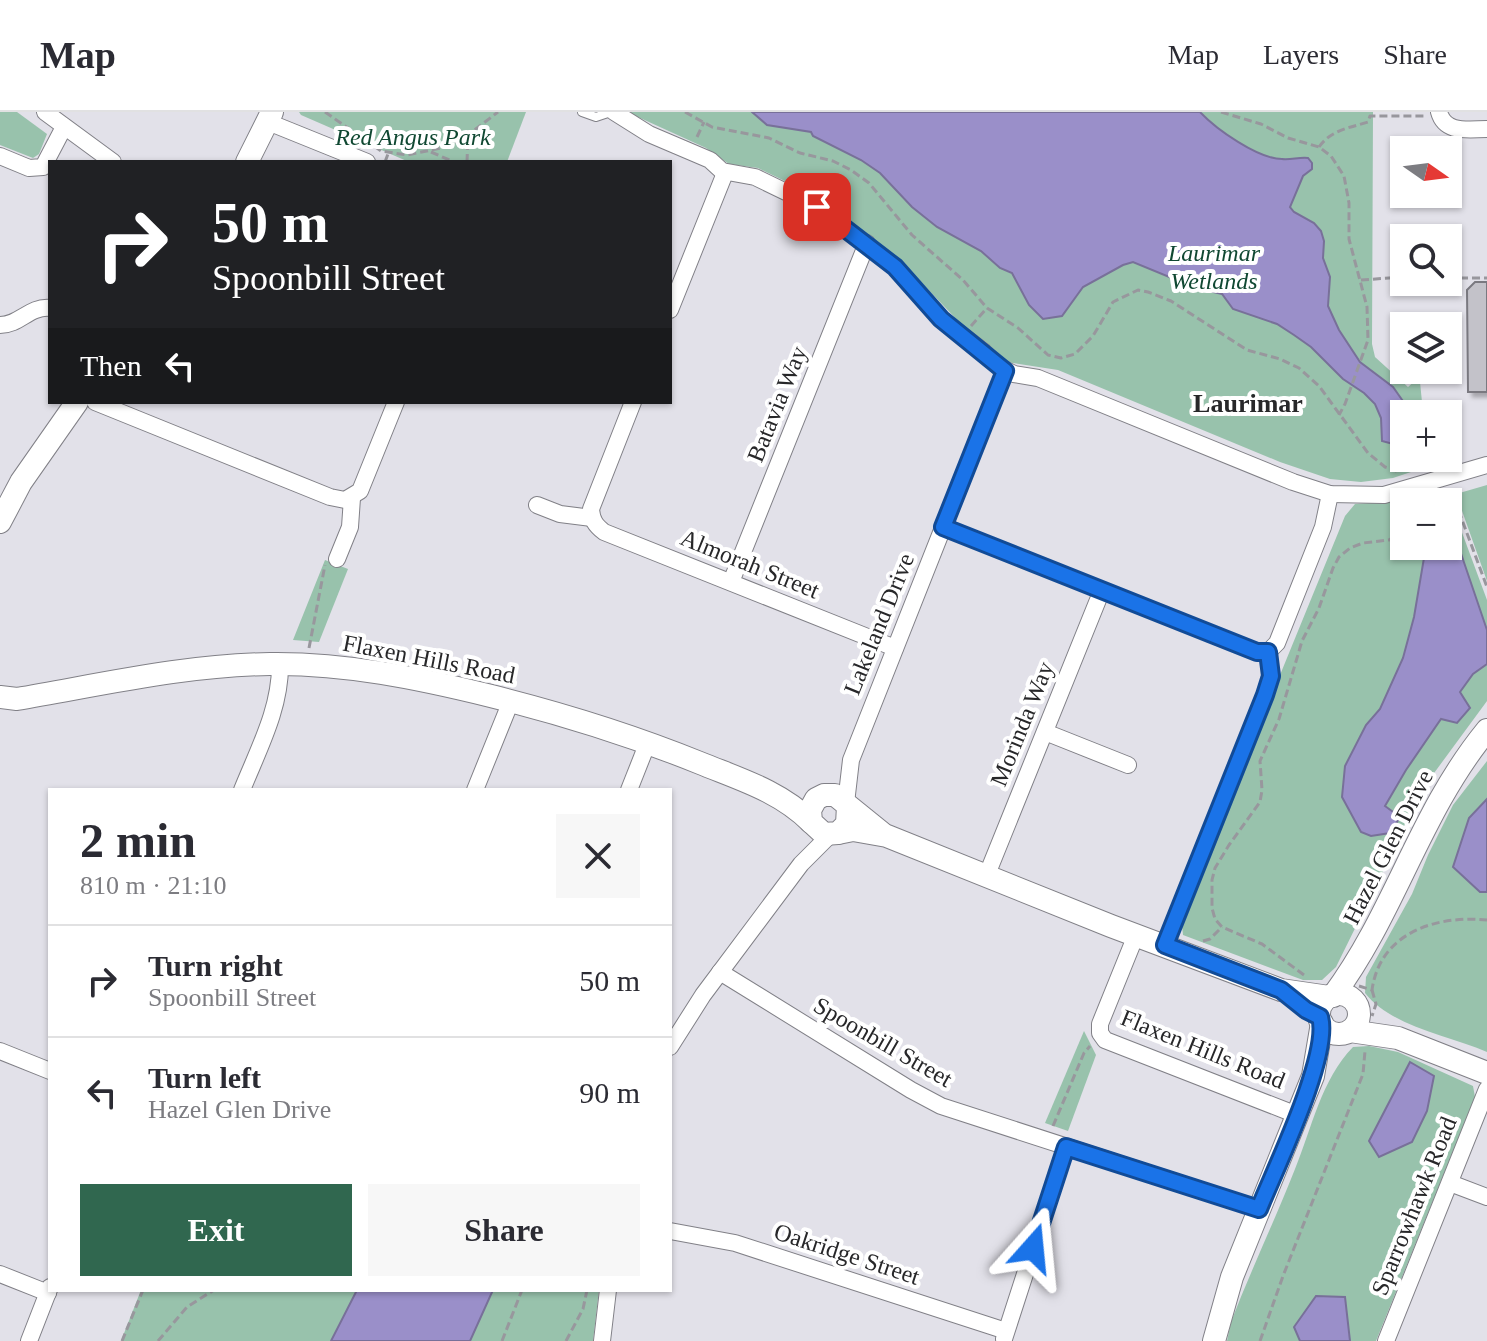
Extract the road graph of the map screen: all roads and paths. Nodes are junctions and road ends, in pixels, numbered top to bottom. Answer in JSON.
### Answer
{"nodes":[{"id":1,"x":45,"y":112,"type":"edge"},
{"id":2,"x":324,"y":112,"type":"edge"},
{"id":3,"x":498,"y":112,"type":"edge"},
{"id":4,"x":582,"y":112,"type":"edge"},
{"id":5,"x":613,"y":112,"type":"edge"},
{"id":6,"x":685,"y":112,"type":"edge"},
{"id":7,"x":1221,"y":112,"type":"edge"},
{"id":8,"x":1440,"y":113,"type":"edge"},
{"id":9,"x":270,"y":117,"type":"edge"},
{"id":10,"x":64,"y":127,"type":"junction"},
{"id":11,"x":1487,"y":129,"type":"edge"},
{"id":12,"x":468,"y":135,"type":"junction"},
{"id":13,"x":1319,"y":147,"type":"junction"},
{"id":14,"x":431,"y":152,"type":"junction"},
{"id":15,"x":388,"y":154,"type":"junction"},
{"id":16,"x":0,"y":156,"type":"edge"},
{"id":17,"x":110,"y":160,"type":"edge"},
{"id":18,"x":248,"y":160,"type":"edge"},
{"id":19,"x":363,"y":160,"type":"edge"},
{"id":20,"x":386,"y":160,"type":"edge"},
{"id":21,"x":449,"y":160,"type":"edge"},
{"id":22,"x":467,"y":160,"type":"edge"},
{"id":23,"x":725,"y":173,"type":"junction"},
{"id":24,"x":867,"y":243,"type":"junction"},
{"id":25,"x":1390,"y":278,"type":"edge"},
{"id":26,"x":1462,"y":278,"type":"edge"},
{"id":27,"x":1487,"y":278,"type":"edge"},
{"id":28,"x":1361,"y":280,"type":"junction"},
{"id":29,"x":672,"y":305,"type":"edge"},
{"id":30,"x":48,"y":308,"type":"edge"},
{"id":31,"x":987,"y":308,"type":"junction"},
{"id":32,"x":0,"y":325,"type":"edge"},
{"id":33,"x":963,"y":337,"type":"junction"},
{"id":34,"x":1005,"y":371,"type":"junction"},
{"id":35,"x":76,"y":404,"type":"edge"},
{"id":36,"x":100,"y":404,"type":"edge"},
{"id":37,"x":395,"y":404,"type":"edge"},
{"id":38,"x":632,"y":404,"type":"edge"},
{"id":39,"x":1339,"y":415,"type":"junction"},
{"id":40,"x":1487,"y":465,"type":"edge"},
{"id":41,"x":1399,"y":488,"type":"edge"},
{"id":42,"x":1413,"y":488,"type":"edge"},
{"id":43,"x":1390,"y":493,"type":"edge"},
{"id":44,"x":1330,"y":494,"type":"junction"},
{"id":45,"x":352,"y":498,"type":"junction"},
{"id":46,"x":537,"y":505,"type":"dead end"},
{"id":47,"x":592,"y":518,"type":"junction"},
{"id":48,"x":1462,"y":520,"type":"edge"},
{"id":49,"x":0,"y":522,"type":"edge"},
{"id":50,"x":943,"y":527,"type":"junction"},
{"id":51,"x":1390,"y":539,"type":"edge"},
{"id":52,"x":332,"y":558,"type":"joint"},
{"id":53,"x":731,"y":582,"type":"junction"},
{"id":54,"x":1487,"y":587,"type":"edge"},
{"id":55,"x":1102,"y":590,"type":"junction"},
{"id":56,"x":895,"y":648,"type":"junction"},
{"id":57,"x":1268,"y":652,"type":"junction"},
{"id":58,"x":280,"y":663,"type":"junction"},
{"id":59,"x":307,"y":664,"type":"junction"},
{"id":60,"x":6,"y":701,"type":"edge"},
{"id":61,"x":511,"y":701,"type":"junction"},
{"id":62,"x":1487,"y":730,"type":"edge"},
{"id":63,"x":1045,"y":732,"type":"junction"},
{"id":64,"x":648,"y":742,"type":"junction"},
{"id":65,"x":1128,"y":765,"type":"dead end"},
{"id":66,"x":243,"y":788,"type":"edge"},
{"id":67,"x":476,"y":788,"type":"edge"},
{"id":68,"x":630,"y":788,"type":"edge"},
{"id":69,"x":770,"y":791,"type":"junction"},
{"id":70,"x":836,"y":800,"type":"junction"},
{"id":71,"x":823,"y":829,"type":"junction"},
{"id":72,"x":887,"y":836,"type":"junction"},
{"id":73,"x":986,"y":877,"type":"junction"},
{"id":74,"x":1487,"y":920,"type":"edge"},
{"id":75,"x":1222,"y":927,"type":"junction"},
{"id":76,"x":1136,"y":935,"type":"junction"},
{"id":77,"x":1168,"y":937,"type":"junction"},
{"id":78,"x":1364,"y":950,"type":"junction"},
{"id":79,"x":720,"y":972,"type":"junction"},
{"id":80,"x":1313,"y":978,"type":"dead end"},
{"id":81,"x":1326,"y":1008,"type":"junction"},
{"id":82,"x":1360,"y":1012,"type":"junction"},
{"id":83,"x":1100,"y":1033,"type":"junction"},
{"id":84,"x":672,"y":1044,"type":"edge"},
{"id":85,"x":0,"y":1051,"type":"edge"},
{"id":86,"x":48,"y":1070,"type":"edge"},
{"id":87,"x":1487,"y":1073,"type":"edge"},
{"id":88,"x":1313,"y":1076,"type":"junction"},
{"id":89,"x":1487,"y":1089,"type":"edge"},
{"id":90,"x":1297,"y":1115,"type":"junction"},
{"id":91,"x":1048,"y":1141,"type":"junction"},
{"id":92,"x":1066,"y":1147,"type":"junction"},
{"id":93,"x":1450,"y":1183,"type":"junction"},
{"id":94,"x":1487,"y":1197,"type":"edge"},
{"id":95,"x":1259,"y":1209,"type":"junction"},
{"id":96,"x":672,"y":1231,"type":"edge"},
{"id":97,"x":0,"y":1274,"type":"edge"},
{"id":98,"x":48,"y":1290,"type":"edge"},
{"id":99,"x":48,"y":1292,"type":"edge"},
{"id":100,"x":142,"y":1292,"type":"edge"},
{"id":101,"x":211,"y":1292,"type":"edge"},
{"id":102,"x":521,"y":1292,"type":"edge"},
{"id":103,"x":587,"y":1292,"type":"edge"},
{"id":104,"x":608,"y":1292,"type":"edge"},
{"id":105,"x":1005,"y":1336,"type":"edge"},
{"id":106,"x":29,"y":1341,"type":"edge"},
{"id":107,"x":122,"y":1341,"type":"edge"},
{"id":108,"x":158,"y":1341,"type":"edge"},
{"id":109,"x":502,"y":1341,"type":"edge"},
{"id":110,"x":566,"y":1341,"type":"edge"},
{"id":111,"x":602,"y":1341,"type":"edge"},
{"id":112,"x":1214,"y":1341,"type":"edge"},
{"id":113,"x":1260,"y":1341,"type":"edge"},
{"id":114,"x":1386,"y":1341,"type":"edge"}],
"edges":[{"from":1,"to":10,"type":"street"},
{"from":2,"to":15,"type":"path"},
{"from":3,"to":12,"type":"path"},
{"from":4,"to":5,"type":"lane"},
{"from":5,"to":23,"type":"street"},
{"from":6,"to":31,"type":"path"},
{"from":7,"to":13,"type":"path"},
{"from":8,"to":11,"type":"street"},
{"from":8,"to":13,"type":"path"},
{"from":9,"to":18,"type":"street"},
{"from":9,"to":19,"type":"street"},
{"from":10,"to":16,"type":"street"},
{"from":10,"to":17,"type":"street"},
{"from":12,"to":14,"type":"path"},
{"from":12,"to":22,"type":"path"},
{"from":13,"to":28,"type":"path"},
{"from":14,"to":15,"type":"path"},
{"from":14,"to":21,"type":"path"},
{"from":15,"to":20,"type":"path"},
{"from":23,"to":24,"type":"street"},
{"from":23,"to":29,"type":"street"},
{"from":24,"to":33,"type":"street"},
{"from":24,"to":53,"type":"street","name":"Batavia Way"},
{"from":25,"to":28,"type":"path"},
{"from":26,"to":27,"type":"path"},
{"from":28,"to":39,"type":"path"},
{"from":30,"to":32,"type":"street"},
{"from":31,"to":33,"type":"path"},
{"from":31,"to":39,"type":"path"},
{"from":33,"to":34,"type":"street"},
{"from":34,"to":44,"type":"street"},
{"from":34,"to":50,"type":"street","name":"Lakeland Drive"},
{"from":35,"to":49,"type":"street"},
{"from":36,"to":45,"type":"street"},
{"from":37,"to":45,"type":"street"},
{"from":38,"to":47,"type":"street"},
{"from":39,"to":41,"type":"path"},
{"from":40,"to":42,"type":"street"},
{"from":43,"to":44,"type":"street"},
{"from":44,"to":57,"type":"street"},
{"from":45,"to":52,"type":"street"},
{"from":46,"to":47,"type":"street","name":"Almorah Street"},
{"from":47,"to":53,"type":"street","name":"Almorah Street"},
{"from":48,"to":54,"type":"path"},
{"from":50,"to":55,"type":"street"},
{"from":50,"to":56,"type":"street","name":"Lakeland Drive"},
{"from":51,"to":75,"type":"path"},
{"from":52,"to":59,"type":"path"},
{"from":53,"to":56,"type":"street","name":"Almorah Street"},
{"from":55,"to":57,"type":"street"},
{"from":55,"to":63,"type":"street","name":"Morinda Way"},
{"from":56,"to":70,"type":"street","name":"Lakeland Drive"},
{"from":57,"to":77,"type":"street"},
{"from":58,"to":59,"type":"street","name":"Flaxen Hills Road"},
{"from":58,"to":60,"type":"street","name":"Flaxen Hills Road"},
{"from":58,"to":66,"type":"street"},
{"from":59,"to":61,"type":"street","name":"Flaxen Hills Road"},
{"from":61,"to":64,"type":"street","name":"Flaxen Hills Road"},
{"from":61,"to":67,"type":"street"},
{"from":62,"to":78,"type":"street","name":"Hazel Glen Drive"},
{"from":63,"to":65,"type":"street"},
{"from":63,"to":73,"type":"street","name":"Morinda Way"},
{"from":64,"to":68,"type":"street"},
{"from":64,"to":69,"type":"street","name":"Flaxen Hills Road"},
{"from":69,"to":70,"type":"street","name":"Flaxen Hills Road"},
{"from":69,"to":71,"type":"street","name":"Flaxen Hills Road"},
{"from":70,"to":71,"type":"street"},
{"from":70,"to":71,"type":"street"},
{"from":70,"to":72,"type":"street"},
{"from":71,"to":72,"type":"street"},
{"from":71,"to":79,"type":"street"},
{"from":72,"to":73,"type":"street"},
{"from":73,"to":76,"type":"street"},
{"from":74,"to":82,"type":"path"},
{"from":75,"to":77,"type":"path"},
{"from":75,"to":80,"type":"path"},
{"from":76,"to":77,"type":"street"},
{"from":76,"to":83,"type":"street","name":"Flaxen Hills Road"},
{"from":77,"to":81,"type":"street"},
{"from":78,"to":81,"type":"street","name":"Hazel Glen Drive"},
{"from":78,"to":82,"type":"street","name":"Hazel Glen Drive"},
{"from":79,"to":84,"type":"street"},
{"from":79,"to":91,"type":"street","name":"Spoonbill Street"},
{"from":81,"to":82,"type":"street"},
{"from":81,"to":82,"type":"street"},
{"from":81,"to":88,"type":"street","name":"Hazel Glen Drive"},
{"from":82,"to":87,"type":"street"},
{"from":82,"to":88,"type":"street","name":"Hazel Glen Drive"},
{"from":82,"to":113,"type":"path"},
{"from":83,"to":90,"type":"street","name":"Flaxen Hills Road"},
{"from":83,"to":91,"type":"path"},
{"from":85,"to":86,"type":"street"},
{"from":88,"to":90,"type":"street","name":"Hazel Glen Drive"},
{"from":89,"to":93,"type":"street","name":"Sparrowhawk Road"},
{"from":90,"to":95,"type":"street","name":"Hazel Glen Drive"},
{"from":91,"to":92,"type":"street","name":"Spoonbill Street"},
{"from":92,"to":95,"type":"street","name":"Spoonbill Street"},
{"from":92,"to":105,"type":"street"},
{"from":93,"to":94,"type":"street"},
{"from":93,"to":114,"type":"street","name":"Sparrowhawk Road"},
{"from":95,"to":112,"type":"street","name":"Hazel Glen Drive"},
{"from":96,"to":105,"type":"street","name":"Oakridge Street"},
{"from":97,"to":98,"type":"street"},
{"from":99,"to":106,"type":"street"},
{"from":100,"to":107,"type":"path"},
{"from":101,"to":108,"type":"path"},
{"from":102,"to":109,"type":"path"},
{"from":103,"to":110,"type":"path"},
{"from":104,"to":111,"type":"street"}]}
